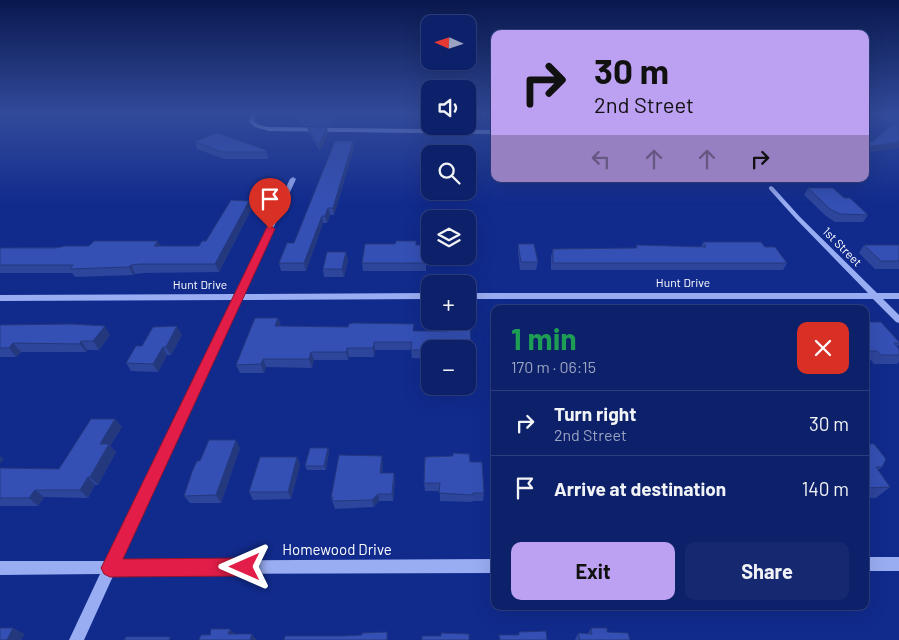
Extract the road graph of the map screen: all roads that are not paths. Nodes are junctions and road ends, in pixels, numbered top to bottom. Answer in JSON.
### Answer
{"nodes":[{"id":1,"x":293,"y":179,"type":"dead end"},
{"id":2,"x":771,"y":188,"type":"dead end"},
{"id":3,"x":421,"y":296,"type":"edge"},
{"id":4,"x":476,"y":296,"type":"edge"},
{"id":5,"x":876,"y":296,"type":"junction"},
{"id":6,"x":899,"y":296,"type":"edge"},
{"id":7,"x":239,"y":297,"type":"junction"},
{"id":8,"x":0,"y":298,"type":"edge"},
{"id":9,"x":899,"y":320,"type":"edge"},
{"id":10,"x":869,"y":564,"type":"edge"},
{"id":11,"x":899,"y":564,"type":"edge"},
{"id":12,"x":491,"y":566,"type":"edge"},
{"id":13,"x":0,"y":568,"type":"edge"},
{"id":14,"x":110,"y":568,"type":"junction"},
{"id":15,"x":76,"y":640,"type":"edge"}],
"edges":[{"from":1,"to":7,"type":"street"},
{"from":2,"to":5,"type":"street","name":"1st Street"},
{"from":3,"to":7,"type":"street","name":"Hunt Drive"},
{"from":4,"to":5,"type":"street","name":"Hunt Drive"},
{"from":5,"to":6,"type":"street","name":"Hunt Drive"},
{"from":5,"to":9,"type":"street","name":"1st Street"},
{"from":7,"to":8,"type":"street","name":"Hunt Drive"},
{"from":7,"to":14,"type":"street"},
{"from":10,"to":11,"type":"street"},
{"from":12,"to":14,"type":"street","name":"Homewood Drive"},
{"from":13,"to":14,"type":"street","name":"Homewood Drive"},
{"from":14,"to":15,"type":"street"}]}
